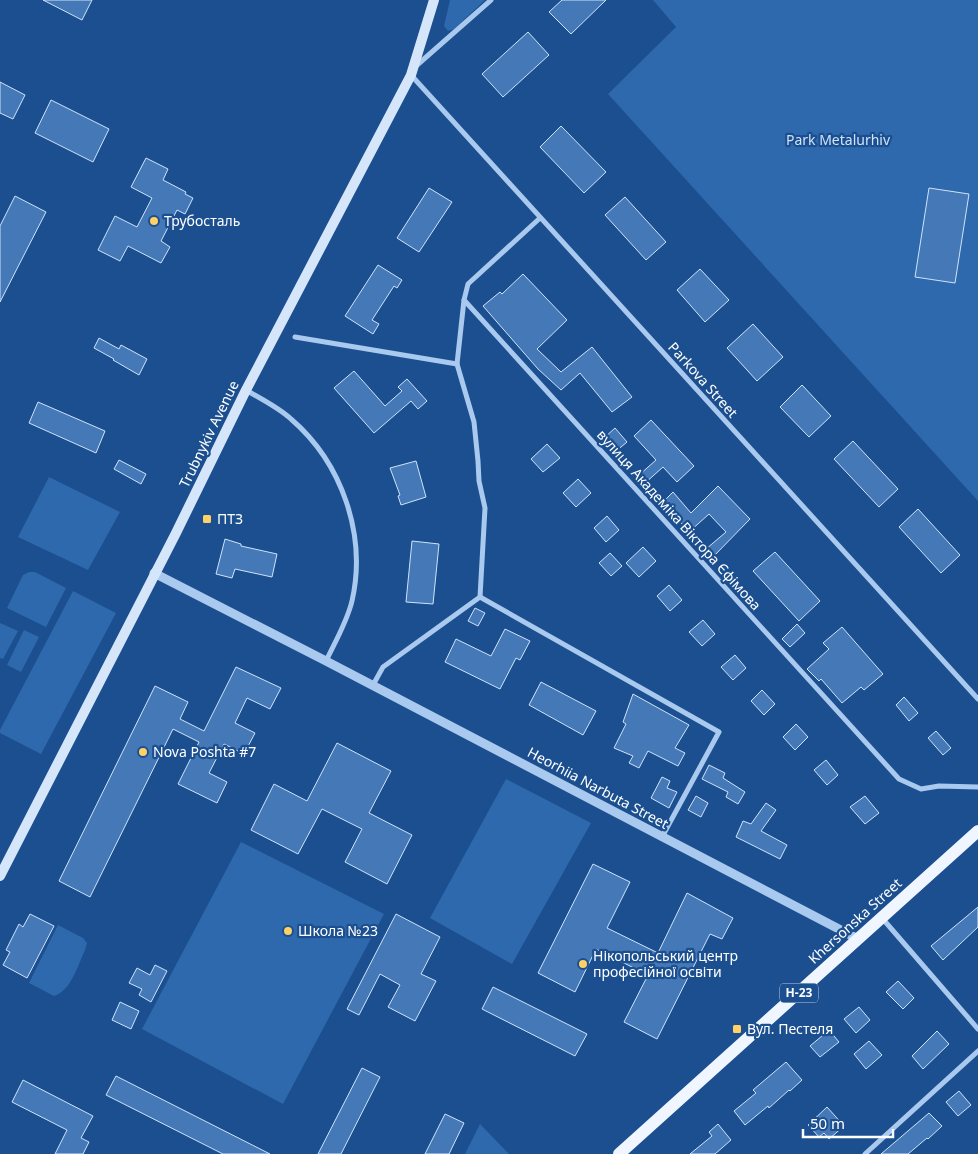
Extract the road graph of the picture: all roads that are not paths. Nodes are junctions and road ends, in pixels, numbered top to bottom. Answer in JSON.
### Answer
{"nodes":[{"id":1,"x":434,"y":0,"type":"edge"},
{"id":2,"x":491,"y":0,"type":"edge"},
{"id":3,"x":412,"y":72,"type":"junction"},
{"id":4,"x":540,"y":218,"type":"junction"},
{"id":5,"x":464,"y":300,"type":"junction"},
{"id":6,"x":295,"y":337,"type":"dead end"},
{"id":7,"x":458,"y":364,"type":"junction"},
{"id":8,"x":246,"y":390,"type":"junction"},
{"id":9,"x":154,"y":573,"type":"junction"},
{"id":10,"x":480,"y":597,"type":"junction"},
{"id":11,"x":326,"y":661,"type":"junction"},
{"id":12,"x":373,"y":686,"type":"junction"},
{"id":13,"x":978,"y":699,"type":"edge"},
{"id":14,"x":978,"y":787,"type":"edge"},
{"id":15,"x":978,"y":831,"type":"edge"},
{"id":16,"x":662,"y":837,"type":"junction"},
{"id":17,"x":0,"y":876,"type":"edge"},
{"id":18,"x":882,"y":917,"type":"junction"},
{"id":19,"x":858,"y":939,"type":"junction"},
{"id":20,"x":978,"y":1029,"type":"edge"},
{"id":21,"x":978,"y":1052,"type":"edge"},
{"id":22,"x":619,"y":1154,"type":"edge"},
{"id":23,"x":865,"y":1154,"type":"edge"}],
"edges":[{"from":1,"to":3,"type":"main road","name":"Trubnykiv Avenue"},
{"from":2,"to":3,"type":"street"},
{"from":3,"to":4,"type":"street","name":"Parkova Street"},
{"from":3,"to":8,"type":"main road","name":"Trubnykiv Avenue"},
{"from":4,"to":5,"type":"street"},
{"from":4,"to":13,"type":"street","name":"Parkova Street"},
{"from":5,"to":7,"type":"street"},
{"from":5,"to":14,"type":"street","name":"вулиця Академіка Віктора Єфімова"},
{"from":6,"to":7,"type":"street"},
{"from":7,"to":10,"type":"street"},
{"from":8,"to":9,"type":"main road","name":"Trubnykiv Avenue"},
{"from":8,"to":11,"type":"street"},
{"from":9,"to":11,"type":"street","name":"Heorhiia Narbuta Street"},
{"from":9,"to":17,"type":"main road","name":"Trubnykiv Avenue"},
{"from":10,"to":12,"type":"street"},
{"from":10,"to":16,"type":"street"},
{"from":11,"to":12,"type":"street","name":"Heorhiia Narbuta Street"},
{"from":12,"to":16,"type":"street","name":"Heorhiia Narbuta Street"},
{"from":15,"to":18,"type":"main road","name":"Khersonska Street","number":"Н-23"},
{"from":16,"to":19,"type":"street","name":"Heorhiia Narbuta Street"},
{"from":18,"to":19,"type":"main road","name":"Khersonska Street","number":"Н-23"},
{"from":18,"to":20,"type":"street"},
{"from":19,"to":22,"type":"main road","name":"Khersonska Street","number":"Н-23"},
{"from":21,"to":23,"type":"street"}]}
